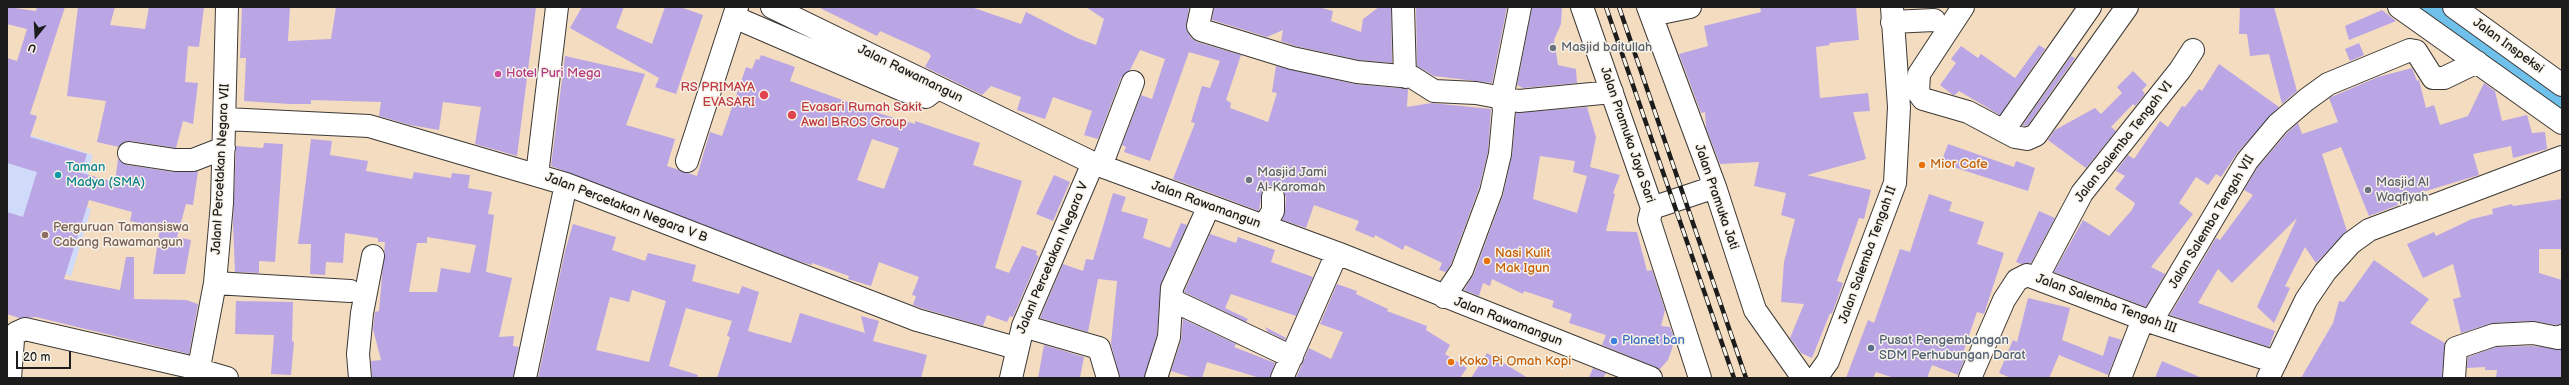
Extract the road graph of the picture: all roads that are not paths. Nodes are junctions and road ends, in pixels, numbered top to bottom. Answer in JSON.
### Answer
{"nodes":[{"id":1,"x":227,"y":7,"type":"edge"},
{"id":2,"x":557,"y":7,"type":"edge"},
{"id":3,"x":772,"y":7,"type":"edge"},
{"id":4,"x":1202,"y":7,"type":"edge"},
{"id":5,"x":1403,"y":7,"type":"edge"},
{"id":6,"x":1520,"y":7,"type":"edge"},
{"id":7,"x":1582,"y":7,"type":"edge"},
{"id":8,"x":1690,"y":7,"type":"edge"},
{"id":9,"x":1963,"y":7,"type":"edge"},
{"id":10,"x":2090,"y":7,"type":"edge"},
{"id":11,"x":2128,"y":7,"type":"edge"},
{"id":12,"x":2399,"y":7,"type":"edge"},
{"id":13,"x":2454,"y":7,"type":"edge"},
{"id":14,"x":1649,"y":11,"type":"edge"},
{"id":15,"x":736,"y":12,"type":"edge"},
{"id":16,"x":1892,"y":14,"type":"edge"},
{"id":17,"x":1939,"y":19,"type":"edge"},
{"id":18,"x":2193,"y":50,"type":"dead end"},
{"id":19,"x":2478,"y":62,"type":"junction"},
{"id":20,"x":1405,"y":77,"type":"junction"},
{"id":21,"x":1133,"y":82,"type":"dead end"},
{"id":22,"x":2562,"y":85,"type":"edge"},
{"id":23,"x":938,"y":88,"type":"junction"},
{"id":24,"x":1612,"y":92,"type":"junction"},
{"id":25,"x":1502,"y":98,"type":"junction"},
{"id":26,"x":225,"y":119,"type":"junction"},
{"id":27,"x":2562,"y":122,"type":"edge"},
{"id":28,"x":2004,"y":130,"type":"junction"},
{"id":29,"x":224,"y":148,"type":"junction"},
{"id":30,"x":129,"y":153,"type":"dead end"},
{"id":31,"x":2562,"y":157,"type":"edge"},
{"id":32,"x":687,"y":161,"type":"dead end"},
{"id":33,"x":1097,"y":165,"type":"junction"},
{"id":34,"x":537,"y":175,"type":"junction"},
{"id":35,"x":566,"y":184,"type":"junction"},
{"id":36,"x":1715,"y":187,"type":"junction"},
{"id":37,"x":1273,"y":197,"type":"dead end"},
{"id":38,"x":1209,"y":206,"type":"junction"},
{"id":39,"x":1652,"y":208,"type":"junction"},
{"id":40,"x":1264,"y":226,"type":"junction"},
{"id":41,"x":1337,"y":253,"type":"junction"},
{"id":42,"x":373,"y":256,"type":"dead end"},
{"id":43,"x":2037,"y":278,"type":"junction"},
{"id":44,"x":215,"y":283,"type":"junction"},
{"id":45,"x":350,"y":292,"type":"dead end"},
{"id":46,"x":1444,"y":297,"type":"junction"},
{"id":47,"x":1172,"y":300,"type":"junction"},
{"id":48,"x":2147,"y":321,"type":"junction"},
{"id":49,"x":1022,"y":326,"type":"junction"},
{"id":50,"x":12,"y":333,"type":"edge"},
{"id":51,"x":2562,"y":336,"type":"edge"},
{"id":52,"x":1016,"y":348,"type":"junction"},
{"id":53,"x":1292,"y":357,"type":"junction"},
{"id":54,"x":2272,"y":370,"type":"edge"},
{"id":55,"x":198,"y":374,"type":"edge"},
{"id":56,"x":2449,"y":376,"type":"edge"},
{"id":57,"x":10,"y":378,"type":"edge"},
{"id":58,"x":227,"y":378,"type":"edge"},
{"id":59,"x":360,"y":378,"type":"edge"},
{"id":60,"x":525,"y":378,"type":"edge"},
{"id":61,"x":1011,"y":378,"type":"edge"},
{"id":62,"x":1108,"y":378,"type":"edge"},
{"id":63,"x":1156,"y":378,"type":"edge"},
{"id":64,"x":1282,"y":378,"type":"edge"},
{"id":65,"x":1651,"y":378,"type":"edge"},
{"id":66,"x":1700,"y":378,"type":"edge"},
{"id":67,"x":1803,"y":378,"type":"edge"},
{"id":68,"x":1816,"y":378,"type":"edge"},
{"id":69,"x":1970,"y":378,"type":"edge"},
{"id":70,"x":2120,"y":378,"type":"edge"}],
"edges":[{"from":1,"to":26,"type":"street","name":"Jalanl Percetakan Negara VII"},
{"from":2,"to":34,"type":"street"},
{"from":3,"to":23,"type":"street","name":"Jalan Rawamangun"},
{"from":4,"to":20,"type":"street"},
{"from":5,"to":20,"type":"street"},
{"from":6,"to":25,"type":"street"},
{"from":7,"to":24,"type":"street","name":"Jalan Pramuka Jaya Sari"},
{"from":8,"to":14,"type":"street"},
{"from":9,"to":17,"type":"street"},
{"from":10,"to":28,"type":"street"},
{"from":11,"to":28,"type":"street"},
{"from":12,"to":19,"type":"street"},
{"from":13,"to":22,"type":"street","name":"Jalan Inspeksi"},
{"from":14,"to":36,"type":"street","name":"Jalan Pramuka Jati"},
{"from":15,"to":23,"type":"street"},
{"from":15,"to":32,"type":"street"},
{"from":16,"to":17,"type":"street"},
{"from":16,"to":68,"type":"street","name":"Jalan Salemba Tengah II"},
{"from":17,"to":28,"type":"street"},
{"from":18,"to":43,"type":"street","name":"Jalan Salemba Tengah VI"},
{"from":19,"to":27,"type":"street"},
{"from":19,"to":48,"type":"street","name":"Jalan Salemba Tengah VII"},
{"from":20,"to":25,"type":"street"},
{"from":21,"to":33,"type":"street","name":"Jalanl Percetakan Negara V"},
{"from":23,"to":33,"type":"street","name":"Jalan Rawamangun"},
{"from":24,"to":25,"type":"street"},
{"from":24,"to":39,"type":"street","name":"Jalan Pramuka Jaya Sari"},
{"from":25,"to":46,"type":"street"},
{"from":26,"to":29,"type":"street","name":"Jalanl Percetakan Negara VII"},
{"from":26,"to":34,"type":"street","name":"Jalan Percetakan Negara V B"},
{"from":29,"to":30,"type":"street"},
{"from":29,"to":44,"type":"street","name":"Jalanl Percetakan Negara VII"},
{"from":31,"to":54,"type":"street"},
{"from":33,"to":38,"type":"street","name":"Jalan Rawamangun"},
{"from":33,"to":49,"type":"street","name":"Jalanl Percetakan Negara V"},
{"from":34,"to":35,"type":"street","name":"Jalan Percetakan Negara V B"},
{"from":35,"to":52,"type":"street","name":"Jalan Percetakan Negara V B"},
{"from":35,"to":60,"type":"street"},
{"from":36,"to":39,"type":"street"},
{"from":36,"to":67,"type":"street","name":"Jalan Pramuka Jati"},
{"from":37,"to":40,"type":"street"},
{"from":38,"to":40,"type":"street","name":"Jalan Rawamangun"},
{"from":38,"to":47,"type":"street"},
{"from":39,"to":66,"type":"street","name":"Jalan Pramuka Jaya Sari"},
{"from":40,"to":41,"type":"street","name":"Jalan Rawamangun"},
{"from":41,"to":46,"type":"street","name":"Jalan Rawamangun"},
{"from":41,"to":53,"type":"street"},
{"from":42,"to":59,"type":"street"},
{"from":43,"to":48,"type":"street","name":"Jalan Salemba Tengah III"},
{"from":43,"to":69,"type":"street","name":"Jalan Salemba Tengah III"},
{"from":44,"to":45,"type":"street"},
{"from":44,"to":55,"type":"street","name":"Jalanl Percetakan Negara VII"},
{"from":46,"to":65,"type":"street","name":"Jalan Rawamangun"},
{"from":47,"to":53,"type":"street"},
{"from":47,"to":63,"type":"street"},
{"from":48,"to":54,"type":"street","name":"Jalan Salemba Tengah III"},
{"from":48,"to":70,"type":"street"},
{"from":49,"to":52,"type":"street","name":"Jalanl Percetakan Negara V"},
{"from":49,"to":62,"type":"street"},
{"from":50,"to":55,"type":"street"},
{"from":50,"to":57,"type":"street"},
{"from":51,"to":56,"type":"street"},
{"from":52,"to":61,"type":"street","name":"Jalanl Percetakan Negara V"},
{"from":53,"to":64,"type":"street"},
{"from":55,"to":58,"type":"street"}]}
